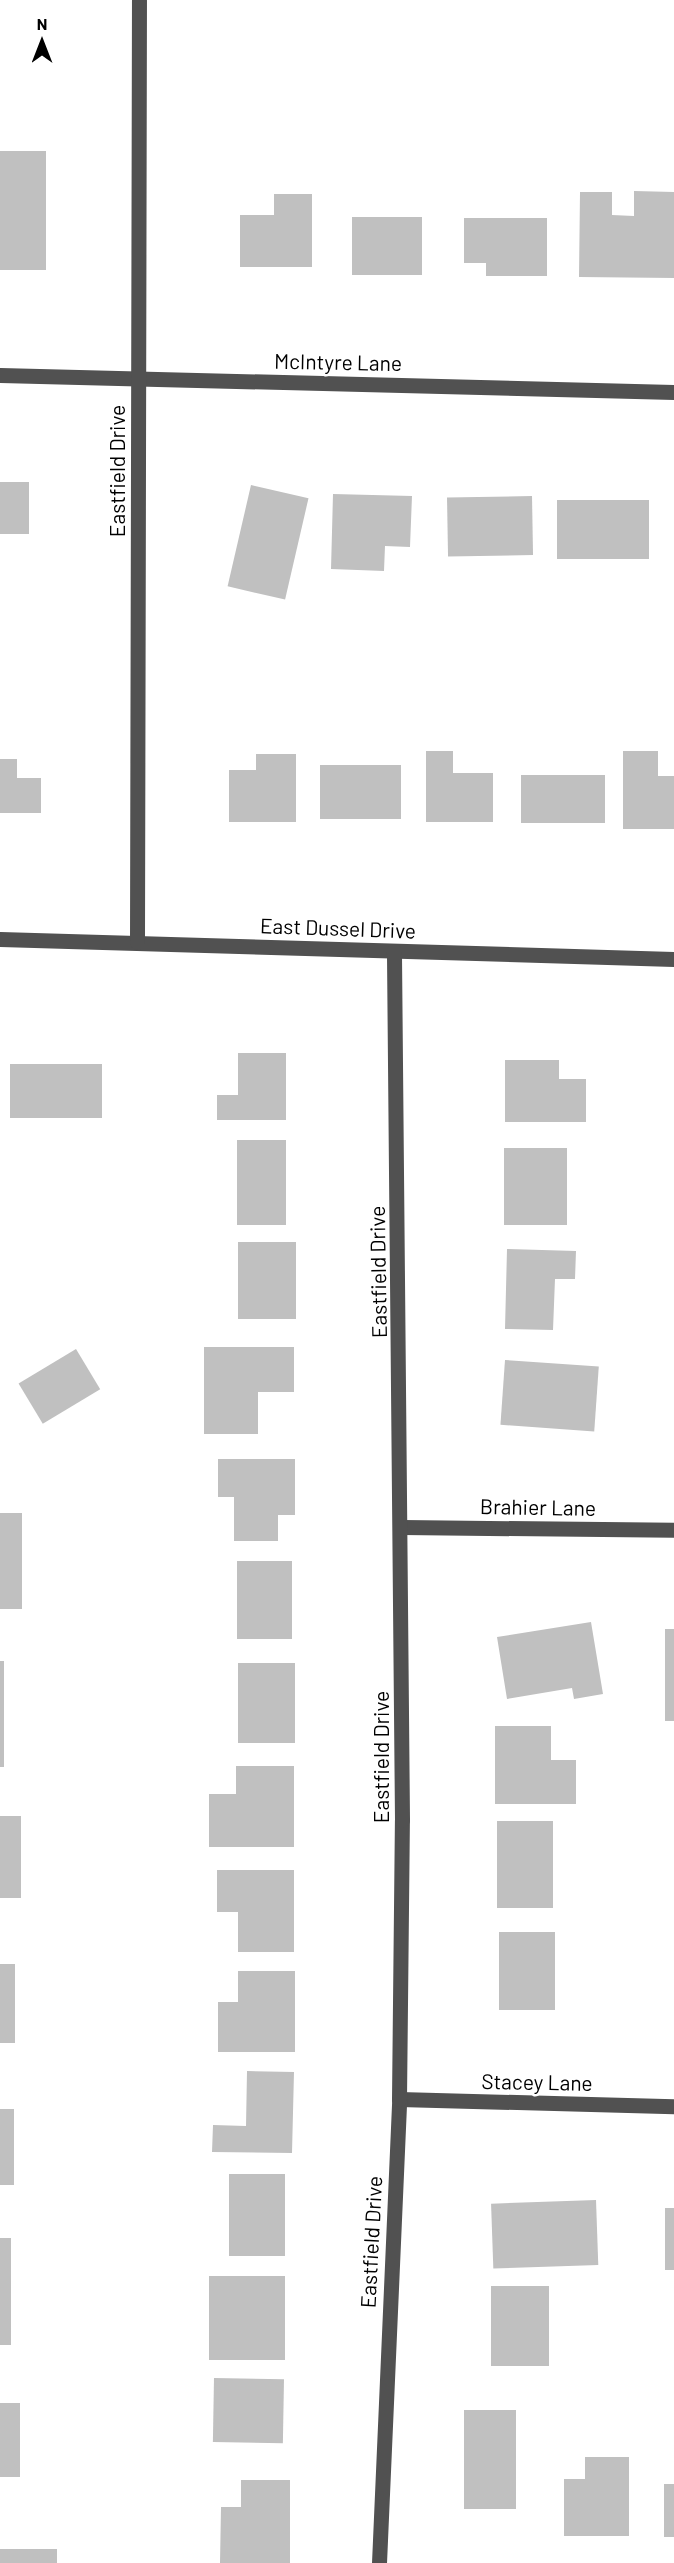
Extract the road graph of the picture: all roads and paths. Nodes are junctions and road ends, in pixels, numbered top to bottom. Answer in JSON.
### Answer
{"nodes":[{"id":1,"x":139,"y":0,"type":"edge"},
{"id":2,"x":0,"y":375,"type":"edge"},
{"id":3,"x":138,"y":378,"type":"junction"},
{"id":4,"x":674,"y":392,"type":"edge"},
{"id":5,"x":0,"y":939,"type":"edge"},
{"id":6,"x":137,"y":942,"type":"junction"},
{"id":7,"x":394,"y":951,"type":"junction"},
{"id":8,"x":674,"y":959,"type":"edge"},
{"id":9,"x":402,"y":1527,"type":"junction"},
{"id":10,"x":674,"y":1530,"type":"edge"},
{"id":11,"x":399,"y":2099,"type":"junction"},
{"id":12,"x":674,"y":2106,"type":"edge"},
{"id":13,"x":379,"y":2563,"type":"edge"}],
"edges":[{"from":1,"to":3,"type":"street","name":"Eastfield Drive"},
{"from":2,"to":3,"type":"street","name":"McIntyre Lane"},
{"from":3,"to":4,"type":"street","name":"McIntyre Lane"},
{"from":3,"to":6,"type":"street","name":"Eastfield Drive"},
{"from":5,"to":6,"type":"street","name":"East Dussel Drive"},
{"from":6,"to":7,"type":"street","name":"East Dussel Drive"},
{"from":7,"to":8,"type":"street","name":"East Dussel Drive"},
{"from":7,"to":9,"type":"street","name":"Eastfield Drive"},
{"from":9,"to":10,"type":"street","name":"Brahier Lane"},
{"from":9,"to":11,"type":"street","name":"Eastfield Drive"},
{"from":11,"to":12,"type":"street","name":"Stacey Lane"},
{"from":11,"to":13,"type":"street","name":"Eastfield Drive"}]}
